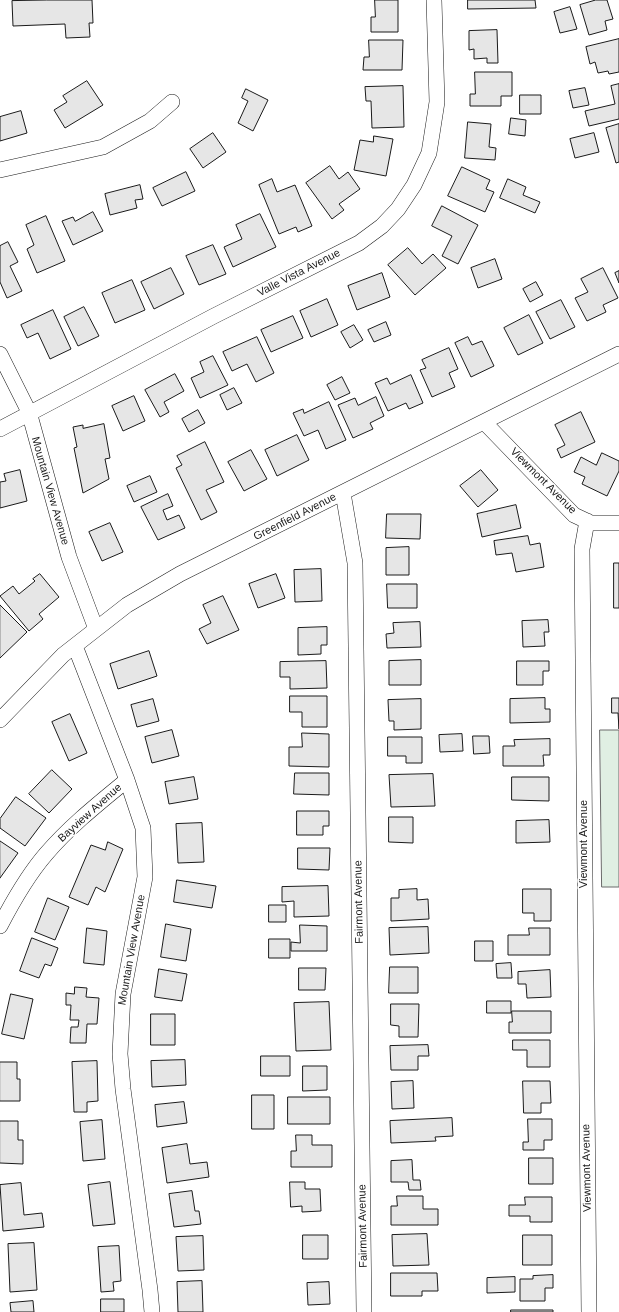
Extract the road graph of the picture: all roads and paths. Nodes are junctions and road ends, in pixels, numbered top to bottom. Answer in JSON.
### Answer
{"nodes":[{"id":1,"x":434,"y":0,"type":"edge"},
{"id":2,"x":172,"y":102,"type":"dead end"},
{"id":3,"x":0,"y":170,"type":"edge"},
{"id":4,"x":0,"y":354,"type":"edge"},
{"id":5,"x":619,"y":354,"type":"edge"},
{"id":6,"x":29,"y":412,"type":"junction"},
{"id":7,"x":484,"y":422,"type":"junction"},
{"id":8,"x":0,"y":429,"type":"edge"},
{"id":9,"x":343,"y":492,"type":"junction"},
{"id":10,"x":587,"y":521,"type":"junction"},
{"id":11,"x":619,"y":523,"type":"edge"},
{"id":12,"x":96,"y":629,"type":"junction"},
{"id":13,"x":75,"y":646,"type":"junction"},
{"id":14,"x":0,"y":720,"type":"edge"},
{"id":15,"x":127,"y":780,"type":"junction"},
{"id":16,"x":0,"y":926,"type":"edge"},
{"id":17,"x":152,"y":1312,"type":"edge"},
{"id":18,"x":364,"y":1312,"type":"edge"},
{"id":19,"x":589,"y":1312,"type":"edge"}],
"edges":[{"from":1,"to":6,"type":"street","name":"Valle Vista Avenue"},
{"from":2,"to":3,"type":"street"},
{"from":4,"to":6,"type":"street","name":"Mountain View Avenue"},
{"from":5,"to":7,"type":"street","name":"Greenfield Avenue"},
{"from":6,"to":8,"type":"street","name":"Valle Vista Avenue"},
{"from":6,"to":12,"type":"street","name":"Mountain View Avenue"},
{"from":7,"to":9,"type":"street","name":"Greenfield Avenue"},
{"from":7,"to":10,"type":"street","name":"Viewmont Avenue"},
{"from":9,"to":12,"type":"street","name":"Greenfield Avenue"},
{"from":9,"to":18,"type":"street","name":"Fairmont Avenue"},
{"from":10,"to":11,"type":"street"},
{"from":10,"to":19,"type":"street","name":"Viewmont Avenue"},
{"from":12,"to":13,"type":"street","name":"Greenfield Avenue"},
{"from":13,"to":14,"type":"street","name":"Greenfield Avenue"},
{"from":13,"to":15,"type":"street","name":"Mountain View Avenue"},
{"from":15,"to":16,"type":"street","name":"Bayview Avenue"},
{"from":15,"to":17,"type":"street","name":"Mountain View Avenue"}]}
